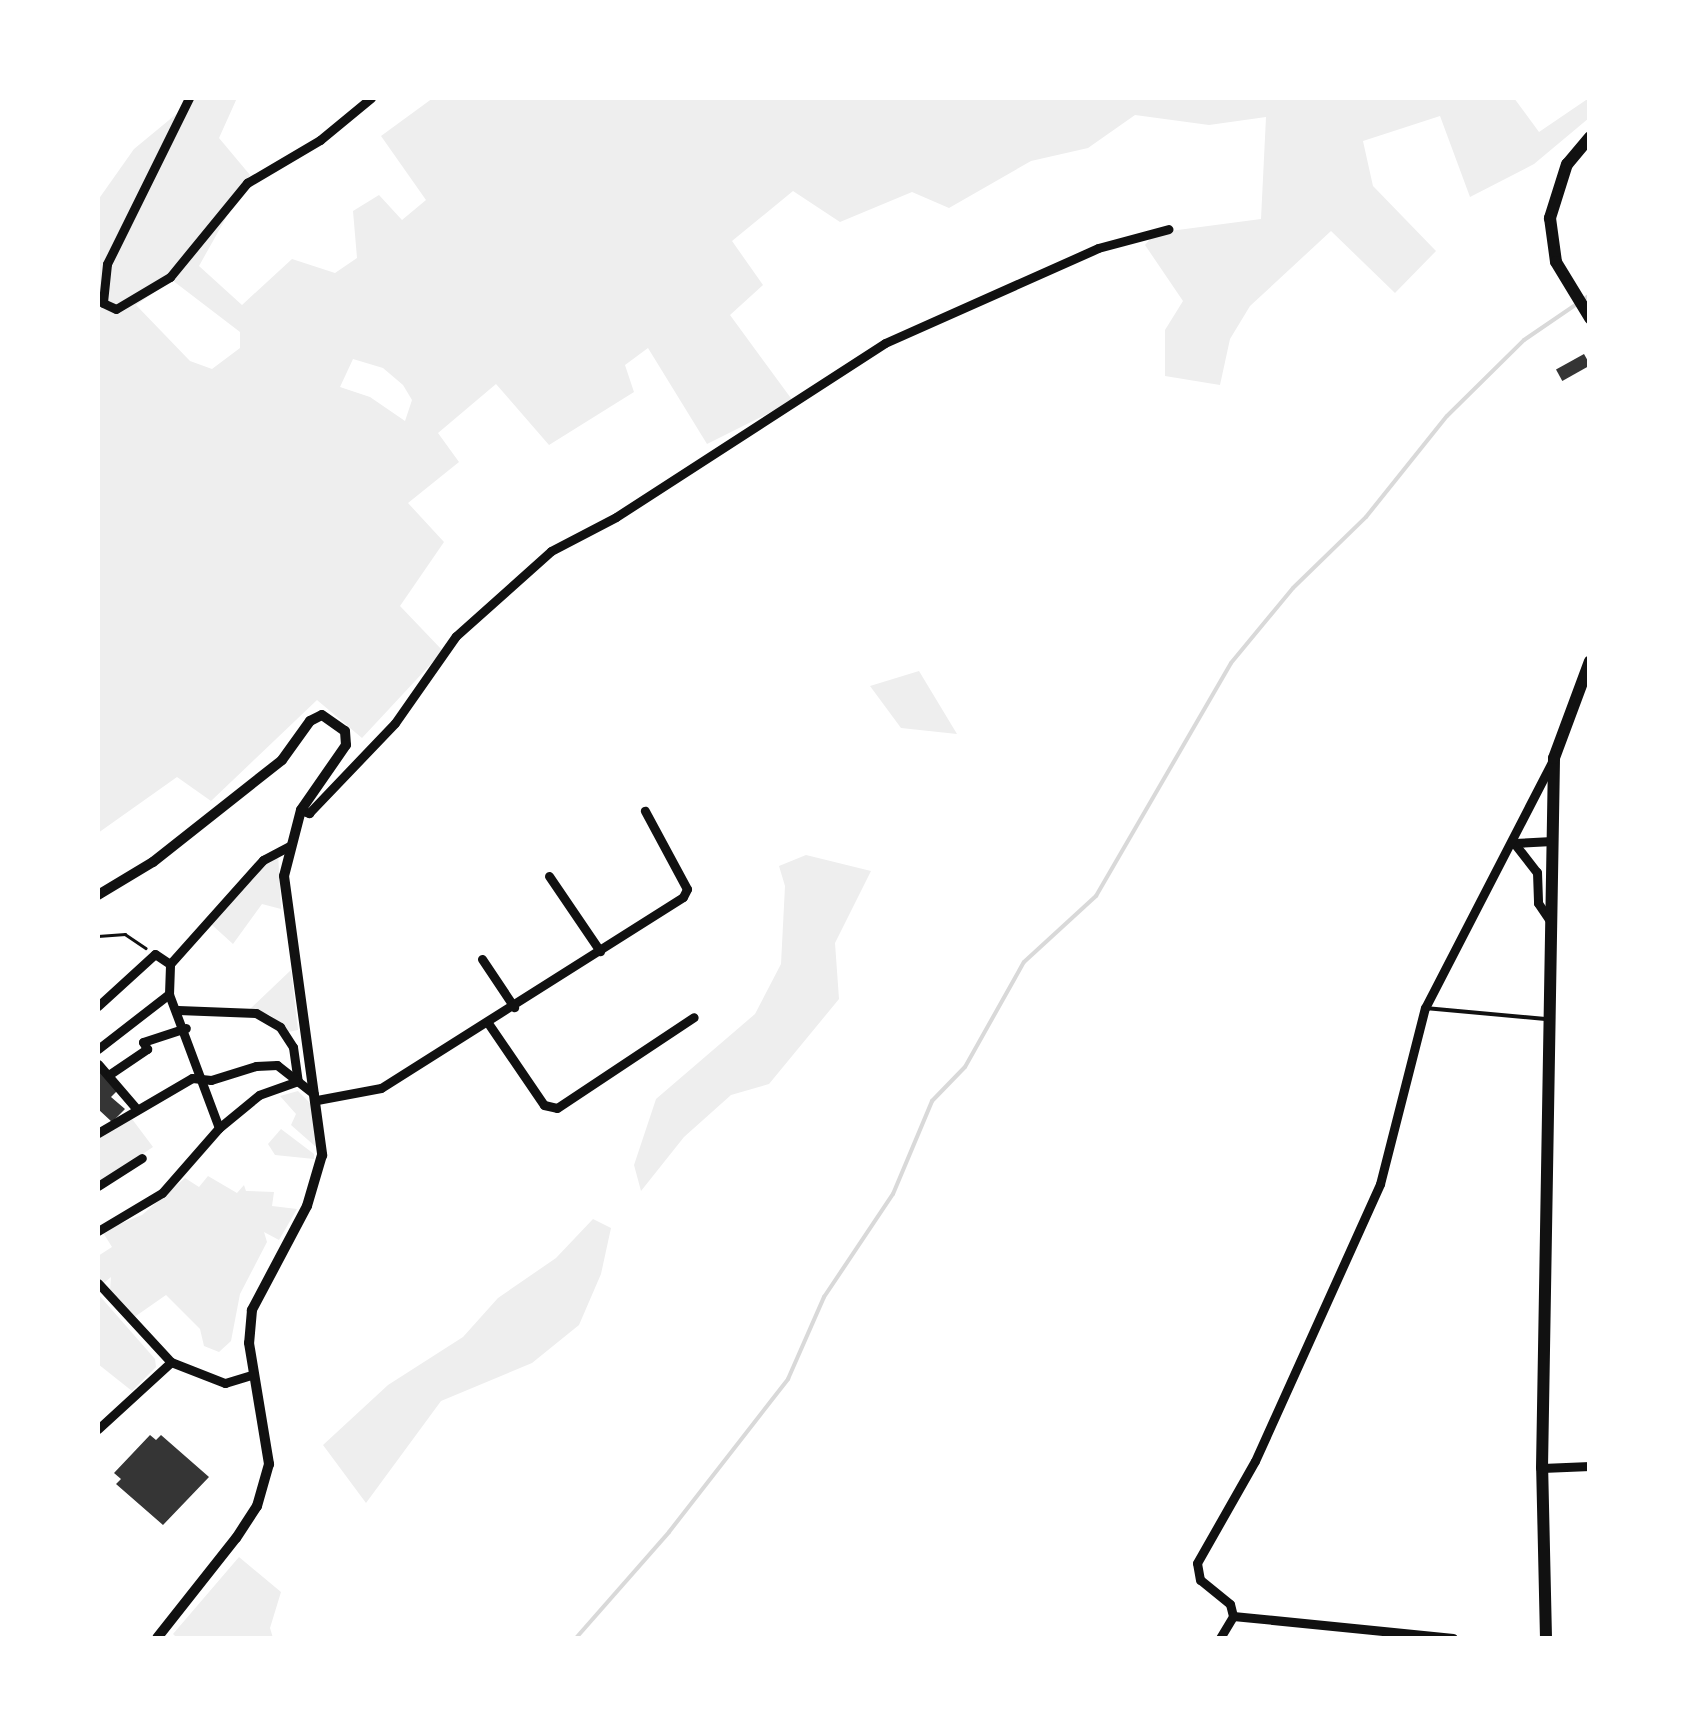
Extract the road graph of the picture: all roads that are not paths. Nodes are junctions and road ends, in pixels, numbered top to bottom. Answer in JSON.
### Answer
{"nodes":[{"id":1,"x":189,"y":98,"type":"edge"},
{"id":2,"x":371,"y":98,"type":"edge"},
{"id":3,"x":1590,"y":137,"type":"edge"},
{"id":4,"x":1169,"y":229,"type":"dead end"},
{"id":5,"x":1590,"y":318,"type":"edge"},
{"id":6,"x":1590,"y":661,"type":"edge"},
{"id":7,"x":1554,"y":758,"type":"junction"},
{"id":8,"x":301,"y":810,"type":"junction"},
{"id":9,"x":645,"y":812,"type":"dead end"},
{"id":10,"x":1552,"y":841,"type":"junction"},
{"id":11,"x":1514,"y":843,"type":"junction"},
{"id":12,"x":289,"y":846,"type":"junction"},
{"id":13,"x":548,"y":876,"type":"dead end"},
{"id":14,"x":98,"y":895,"type":"edge"},
{"id":15,"x":1551,"y":922,"type":"junction"},
{"id":16,"x":600,"y":951,"type":"junction"},
{"id":17,"x":482,"y":959,"type":"dead end"},
{"id":18,"x":170,"y":964,"type":"junction"},
{"id":19,"x":170,"y":994,"type":"junction"},
{"id":20,"x":98,"y":1006,"type":"edge"},
{"id":21,"x":514,"y":1007,"type":"junction"},
{"id":22,"x":1426,"y":1008,"type":"junction"},
{"id":23,"x":178,"y":1010,"type":"junction"},
{"id":24,"x":694,"y":1017,"type":"dead end"},
{"id":25,"x":1552,"y":1020,"type":"junction"},
{"id":26,"x":488,"y":1024,"type":"junction"},
{"id":27,"x":186,"y":1028,"type":"junction"},
{"id":28,"x":98,"y":1048,"type":"edge"},
{"id":29,"x":98,"y":1064,"type":"edge"},
{"id":30,"x":110,"y":1074,"type":"junction"},
{"id":31,"x":202,"y":1080,"type":"junction"},
{"id":32,"x":298,"y":1081,"type":"junction"},
{"id":33,"x":316,"y":1098,"type":"junction"},
{"id":34,"x":135,"y":1107,"type":"junction"},
{"id":35,"x":219,"y":1128,"type":"junction"},
{"id":36,"x":98,"y":1133,"type":"edge"},
{"id":37,"x":142,"y":1158,"type":"dead end"},
{"id":38,"x":98,"y":1186,"type":"edge"},
{"id":39,"x":98,"y":1231,"type":"edge"},
{"id":40,"x":98,"y":1283,"type":"edge"},
{"id":41,"x":170,"y":1362,"type":"junction"},
{"id":42,"x":254,"y":1374,"type":"junction"},
{"id":43,"x":98,"y":1429,"type":"edge"},
{"id":44,"x":1590,"y":1466,"type":"edge"},
{"id":45,"x":1542,"y":1468,"type":"junction"},
{"id":46,"x":1234,"y":1616,"type":"junction"},
{"id":47,"x":156,"y":1638,"type":"edge"},
{"id":48,"x":1220,"y":1638,"type":"edge"},
{"id":49,"x":1452,"y":1638,"type":"edge"},
{"id":50,"x":1546,"y":1638,"type":"edge"}],
"edges":[{"from":1,"to":2,"type":"street"},
{"from":3,"to":5,"type":"main road"},
{"from":4,"to":8,"type":"street"},
{"from":6,"to":7,"type":"main road"},
{"from":7,"to":10,"type":"main road"},
{"from":7,"to":11,"type":"street"},
{"from":8,"to":12,"type":"street"},
{"from":8,"to":14,"type":"street"},
{"from":9,"to":16,"type":"street"},
{"from":10,"to":11,"type":"street"},
{"from":10,"to":15,"type":"main road"},
{"from":11,"to":15,"type":"street"},
{"from":11,"to":22,"type":"street"},
{"from":12,"to":18,"type":"street"},
{"from":12,"to":33,"type":"street"},
{"from":13,"to":16,"type":"street"},
{"from":15,"to":25,"type":"main road"},
{"from":16,"to":21,"type":"street"},
{"from":17,"to":21,"type":"street"},
{"from":18,"to":19,"type":"street"},
{"from":18,"to":20,"type":"street"},
{"from":19,"to":23,"type":"street"},
{"from":19,"to":28,"type":"street"},
{"from":21,"to":26,"type":"street"},
{"from":22,"to":25,"type":"lane"},
{"from":22,"to":46,"type":"street"},
{"from":23,"to":27,"type":"street"},
{"from":23,"to":32,"type":"street"},
{"from":24,"to":26,"type":"street"},
{"from":25,"to":45,"type":"main road"},
{"from":26,"to":33,"type":"street"},
{"from":27,"to":30,"type":"street"},
{"from":27,"to":31,"type":"street"},
{"from":29,"to":30,"type":"street"},
{"from":30,"to":34,"type":"street"},
{"from":31,"to":32,"type":"street"},
{"from":31,"to":34,"type":"street"},
{"from":31,"to":35,"type":"street"},
{"from":32,"to":33,"type":"street"},
{"from":32,"to":35,"type":"street"},
{"from":33,"to":42,"type":"street"},
{"from":34,"to":36,"type":"street"},
{"from":35,"to":39,"type":"street"},
{"from":37,"to":38,"type":"street"},
{"from":40,"to":41,"type":"street"},
{"from":41,"to":42,"type":"street"},
{"from":41,"to":43,"type":"street"},
{"from":42,"to":47,"type":"street"},
{"from":44,"to":45,"type":"street"},
{"from":45,"to":50,"type":"main road"},
{"from":46,"to":48,"type":"street"},
{"from":46,"to":49,"type":"street"}]}
